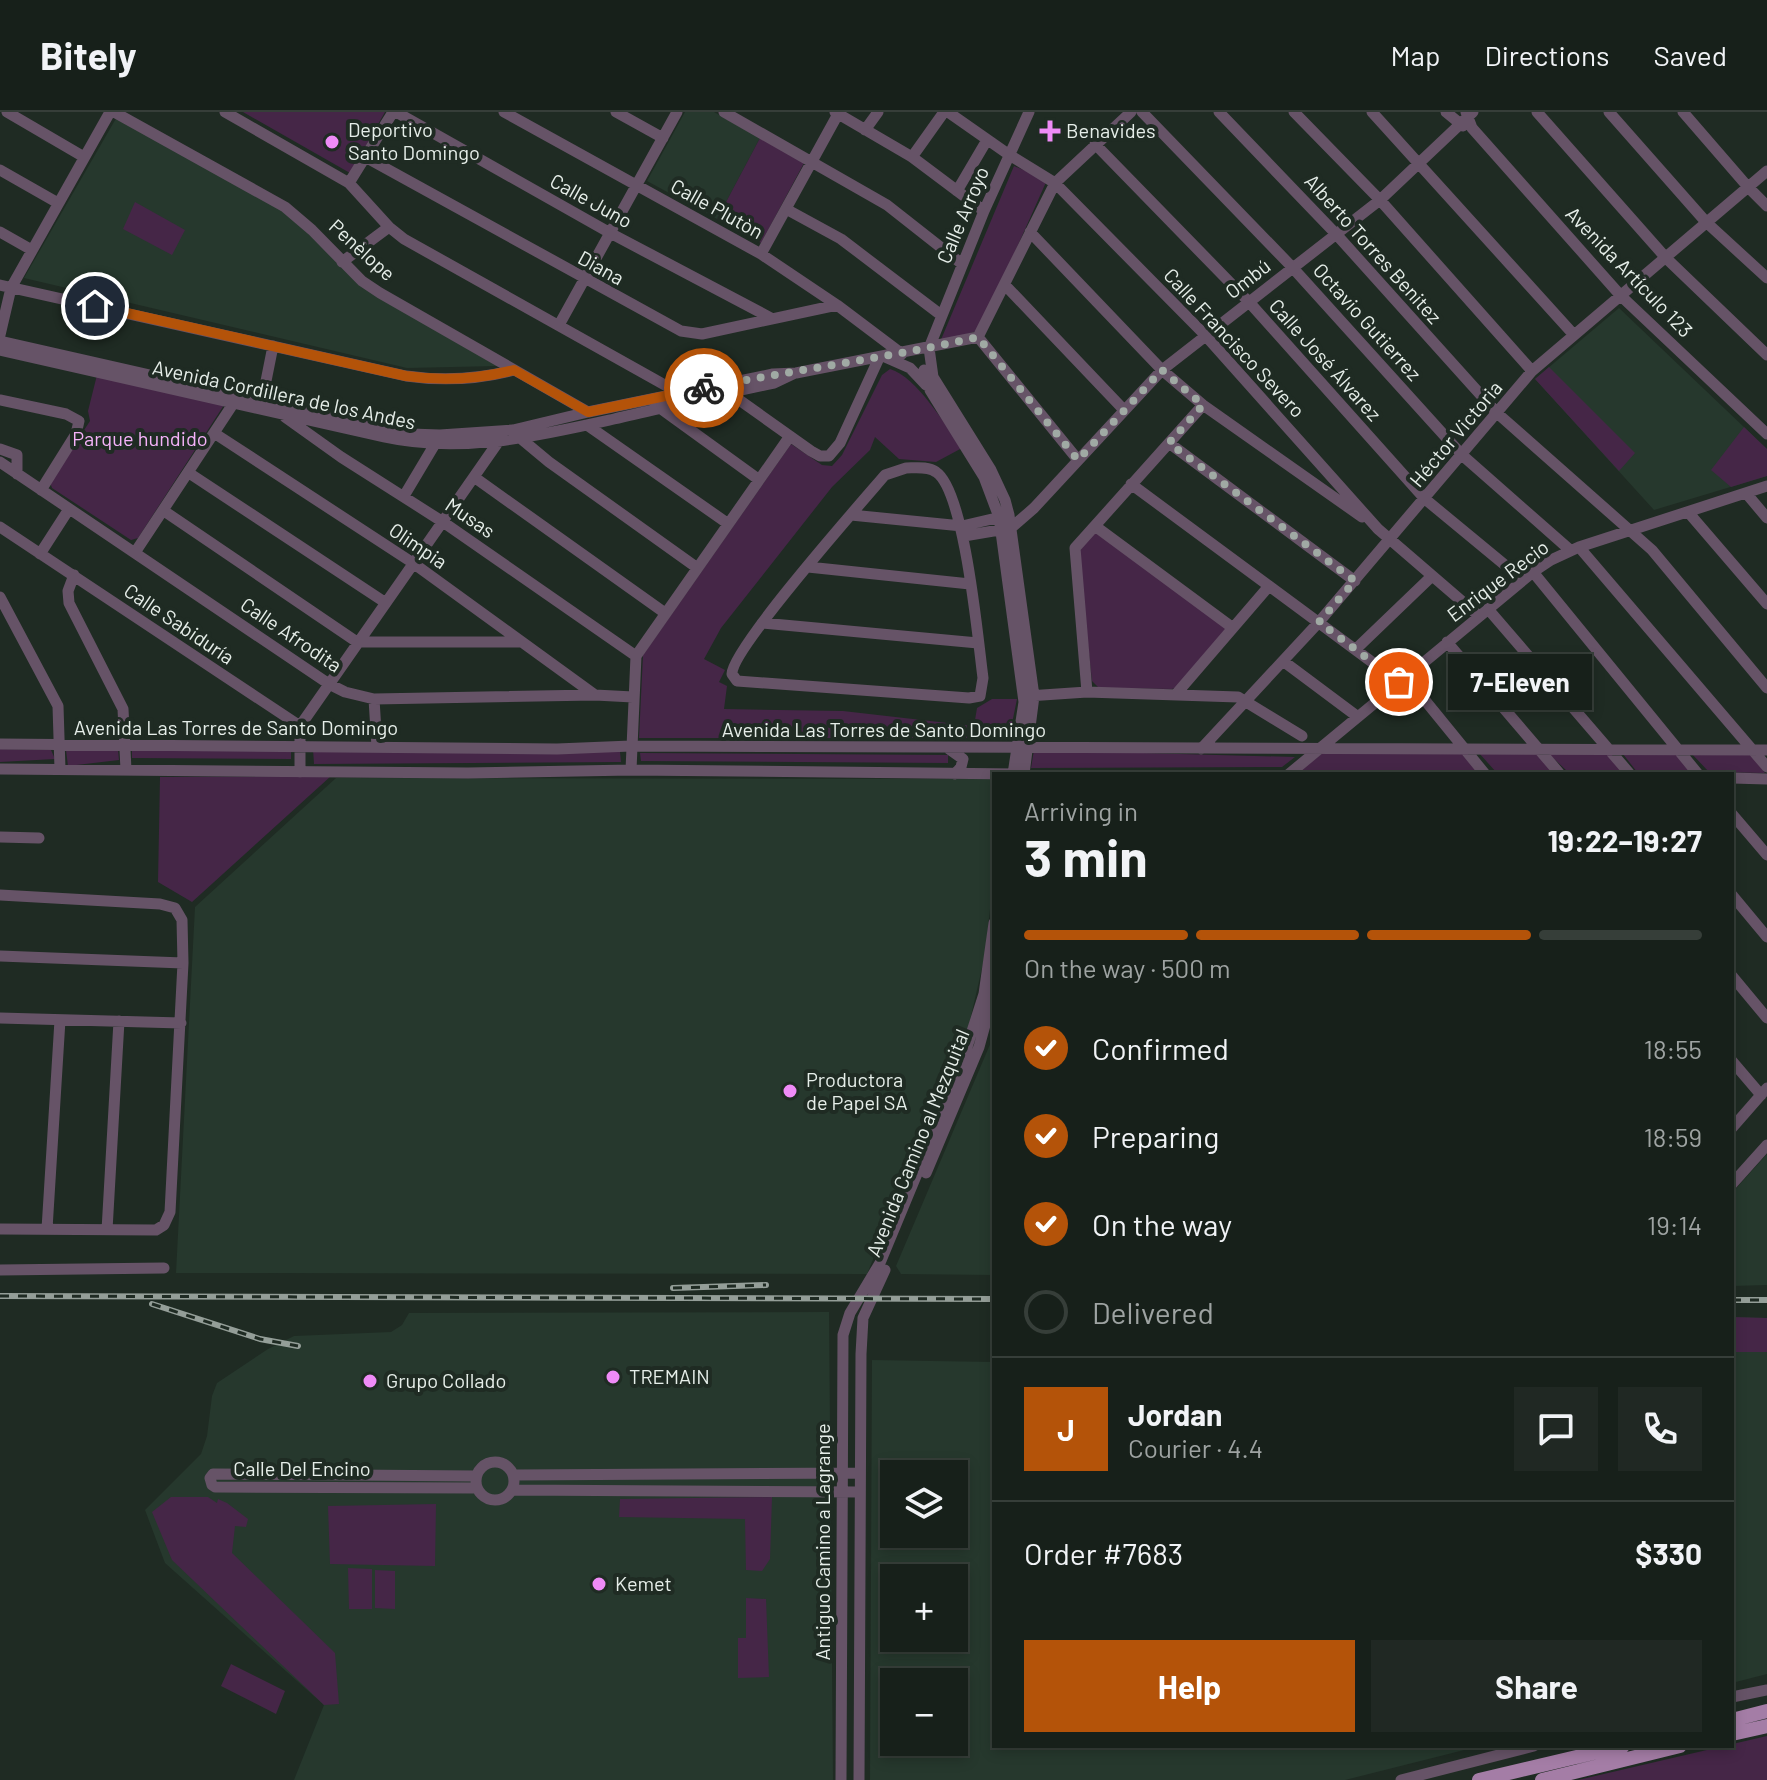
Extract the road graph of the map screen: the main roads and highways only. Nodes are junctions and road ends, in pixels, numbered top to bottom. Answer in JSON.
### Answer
{"nodes":[{"id":1,"x":1767,"y":1711,"type":"edge"},
{"id":2,"x":1734,"y":1719,"type":"edge"},
{"id":3,"x":1767,"y":1726,"type":"edge"},
{"id":4,"x":1734,"y":1734,"type":"edge"},
{"id":5,"x":1617,"y":1748,"type":"edge"},
{"id":6,"x":1672,"y":1748,"type":"edge"},
{"id":7,"x":1530,"y":1775,"type":"edge"},
{"id":8,"x":1479,"y":1780,"type":"edge"},
{"id":9,"x":1542,"y":1780,"type":"edge"}],
"edges":[{"from":1,"to":2,"type":"main road"},
{"from":3,"to":4,"type":"main road"},
{"from":5,"to":7,"type":"main road"},
{"from":6,"to":9,"type":"main road"},
{"from":7,"to":8,"type":"main road"}]}
